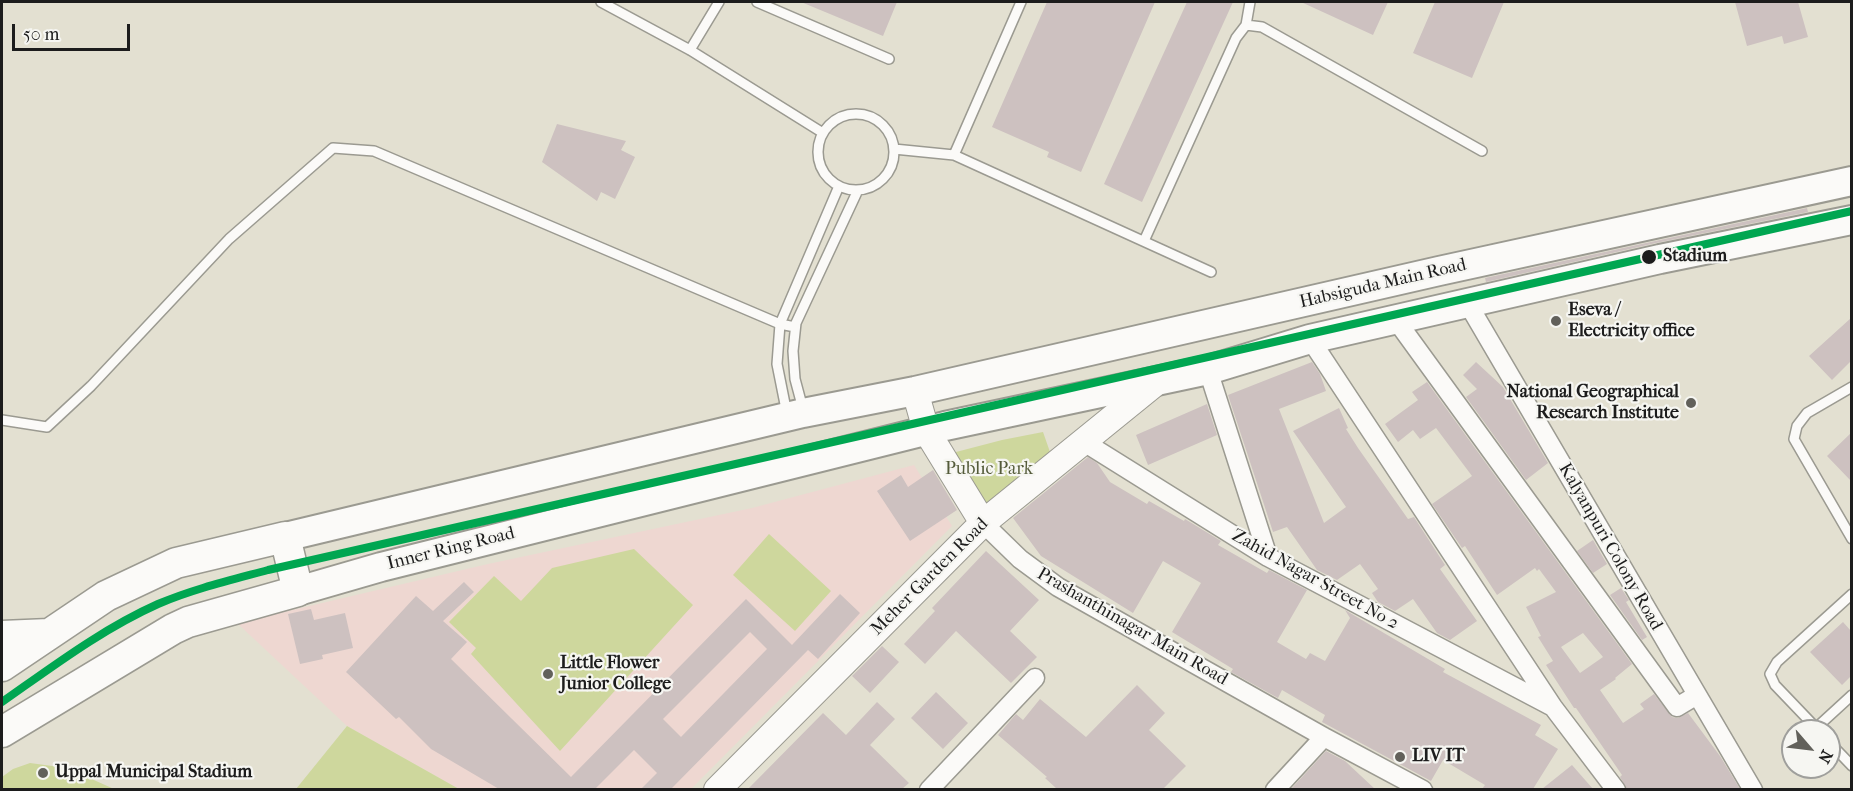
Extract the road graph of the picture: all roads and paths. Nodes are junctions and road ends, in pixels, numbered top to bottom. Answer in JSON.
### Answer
{"nodes":[{"id":1,"x":601,"y":2,"type":"edge"},
{"id":2,"x":719,"y":2,"type":"edge"},
{"id":3,"x":757,"y":2,"type":"edge"},
{"id":4,"x":1021,"y":2,"type":"edge"},
{"id":5,"x":1250,"y":2,"type":"edge"},
{"id":6,"x":1246,"y":25,"type":"junction"},
{"id":7,"x":690,"y":51,"type":"junction"},
{"id":8,"x":889,"y":59,"type":"dead end"},
{"id":9,"x":823,"y":133,"type":"junction"},
{"id":10,"x":894,"y":149,"type":"junction"},
{"id":11,"x":1482,"y":152,"type":"dead end"},
{"id":12,"x":954,"y":155,"type":"junction"},
{"id":13,"x":1851,"y":181,"type":"edge"},
{"id":14,"x":839,"y":186,"type":"junction"},
{"id":15,"x":858,"y":190,"type":"junction"},
{"id":16,"x":1851,"y":220,"type":"edge"},
{"id":17,"x":1144,"y":242,"type":"junction"},
{"id":18,"x":1211,"y":272,"type":"dead end"},
{"id":19,"x":1468,"y":304,"type":"junction"},
{"id":20,"x":1396,"y":320,"type":"junction"},
{"id":21,"x":780,"y":324,"type":"junction"},
{"id":22,"x":795,"y":327,"type":"junction"},
{"id":23,"x":1310,"y":339,"type":"junction"},
{"id":24,"x":1208,"y":370,"type":"junction"},
{"id":25,"x":1158,"y":381,"type":"junction"},
{"id":26,"x":1851,"y":387,"type":"edge"},
{"id":27,"x":915,"y":391,"type":"junction"},
{"id":28,"x":796,"y":415,"type":"junction"},
{"id":29,"x":2,"y":420,"type":"edge"},
{"id":30,"x":926,"y":430,"type":"junction"},
{"id":31,"x":1084,"y":442,"type":"junction"},
{"id":32,"x":1851,"y":514,"type":"edge"},
{"id":33,"x":1842,"y":522,"type":"junction"},
{"id":34,"x":983,"y":523,"type":"junction"},
{"id":35,"x":285,"y":537,"type":"junction"},
{"id":36,"x":1851,"y":539,"type":"edge"},
{"id":37,"x":1268,"y":557,"type":"junction"},
{"id":38,"x":298,"y":591,"type":"junction"},
{"id":39,"x":1851,"y":594,"type":"edge"},
{"id":40,"x":49,"y":634,"type":"junction"},
{"id":41,"x":2,"y":636,"type":"edge"},
{"id":42,"x":2,"y":666,"type":"edge"},
{"id":43,"x":1035,"y":678,"type":"dead end"},
{"id":44,"x":1697,"y":695,"type":"junction"},
{"id":45,"x":1851,"y":695,"type":"edge"},
{"id":46,"x":1553,"y":707,"type":"junction"},
{"id":47,"x":1807,"y":719,"type":"edge"},
{"id":48,"x":1827,"y":719,"type":"edge"},
{"id":49,"x":2,"y":732,"type":"edge"},
{"id":50,"x":1324,"y":737,"type":"junction"},
{"id":51,"x":717,"y":789,"type":"edge"},
{"id":52,"x":929,"y":789,"type":"edge"},
{"id":53,"x":1275,"y":789,"type":"edge"},
{"id":54,"x":1423,"y":789,"type":"edge"},
{"id":55,"x":1616,"y":789,"type":"edge"},
{"id":56,"x":1753,"y":789,"type":"edge"}],
"edges":[{"from":1,"to":7,"type":"lane"},
{"from":2,"to":7,"type":"lane"},
{"from":3,"to":8,"type":"lane"},
{"from":4,"to":12,"type":"lane"},
{"from":5,"to":6,"type":"lane"},
{"from":6,"to":11,"type":"lane"},
{"from":6,"to":17,"type":"lane"},
{"from":7,"to":9,"type":"lane"},
{"from":9,"to":10,"type":"lane"},
{"from":9,"to":14,"type":"lane"},
{"from":10,"to":12,"type":"lane"},
{"from":10,"to":15,"type":"lane"},
{"from":12,"to":17,"type":"lane"},
{"from":13,"to":27,"type":"main road","name":"Habsiguda Main Road"},
{"from":14,"to":15,"type":"lane"},
{"from":14,"to":21,"type":"lane"},
{"from":15,"to":22,"type":"lane"},
{"from":16,"to":19,"type":"main road","name":"Habsiguda Main Road"},
{"from":17,"to":18,"type":"lane"},
{"from":19,"to":20,"type":"main road","name":"Habsiguda Main Road"},
{"from":19,"to":44,"type":"street","name":"Kalyanpuri Colony Road"},
{"from":20,"to":23,"type":"main road","name":"Habsiguda Main Road"},
{"from":20,"to":44,"type":"street"},
{"from":21,"to":22,"type":"lane"},
{"from":21,"to":28,"type":"lane"},
{"from":21,"to":29,"type":"lane"},
{"from":22,"to":28,"type":"lane"},
{"from":23,"to":24,"type":"main road","name":"Habsiguda Main Road"},
{"from":23,"to":46,"type":"street"},
{"from":24,"to":25,"type":"main road","name":"Habsiguda Main Road"},
{"from":24,"to":37,"type":"street"},
{"from":25,"to":30,"type":"main road","name":"Habsiguda Main Road"},
{"from":25,"to":31,"type":"main road","name":"Meher Garden Road"},
{"from":26,"to":33,"type":"lane"},
{"from":27,"to":28,"type":"main road"},
{"from":27,"to":30,"type":"main road","name":"Prashanthinagar Main Road"},
{"from":28,"to":35,"type":"main road"},
{"from":30,"to":34,"type":"main road","name":"Prashanthinagar Main Road"},
{"from":30,"to":38,"type":"main road","name":"Inner Ring Road"},
{"from":31,"to":34,"type":"main road","name":"Meher Garden Road"},
{"from":31,"to":37,"type":"street","name":"Zahid Nagar Street No 2"},
{"from":32,"to":33,"type":"lane"},
{"from":33,"to":36,"type":"lane"},
{"from":34,"to":50,"type":"street","name":"Prashanthinagar Main Road"},
{"from":34,"to":51,"type":"main road","name":"Meher Garden Road"},
{"from":35,"to":38,"type":"highway"},
{"from":35,"to":40,"type":"highway"},
{"from":37,"to":46,"type":"street","name":"Zahid Nagar Street No 2"},
{"from":38,"to":49,"type":"highway","name":"Inner Ring Road"},
{"from":39,"to":47,"type":"lane"},
{"from":40,"to":41,"type":"highway"},
{"from":40,"to":42,"type":"highway"},
{"from":43,"to":52,"type":"street"},
{"from":44,"to":56,"type":"street","name":"Kalyanpuri Colony Road"},
{"from":45,"to":48,"type":"lane"},
{"from":46,"to":55,"type":"street"},
{"from":50,"to":53,"type":"street"},
{"from":50,"to":54,"type":"street","name":"Prashanthinagar Main Road"}]}
